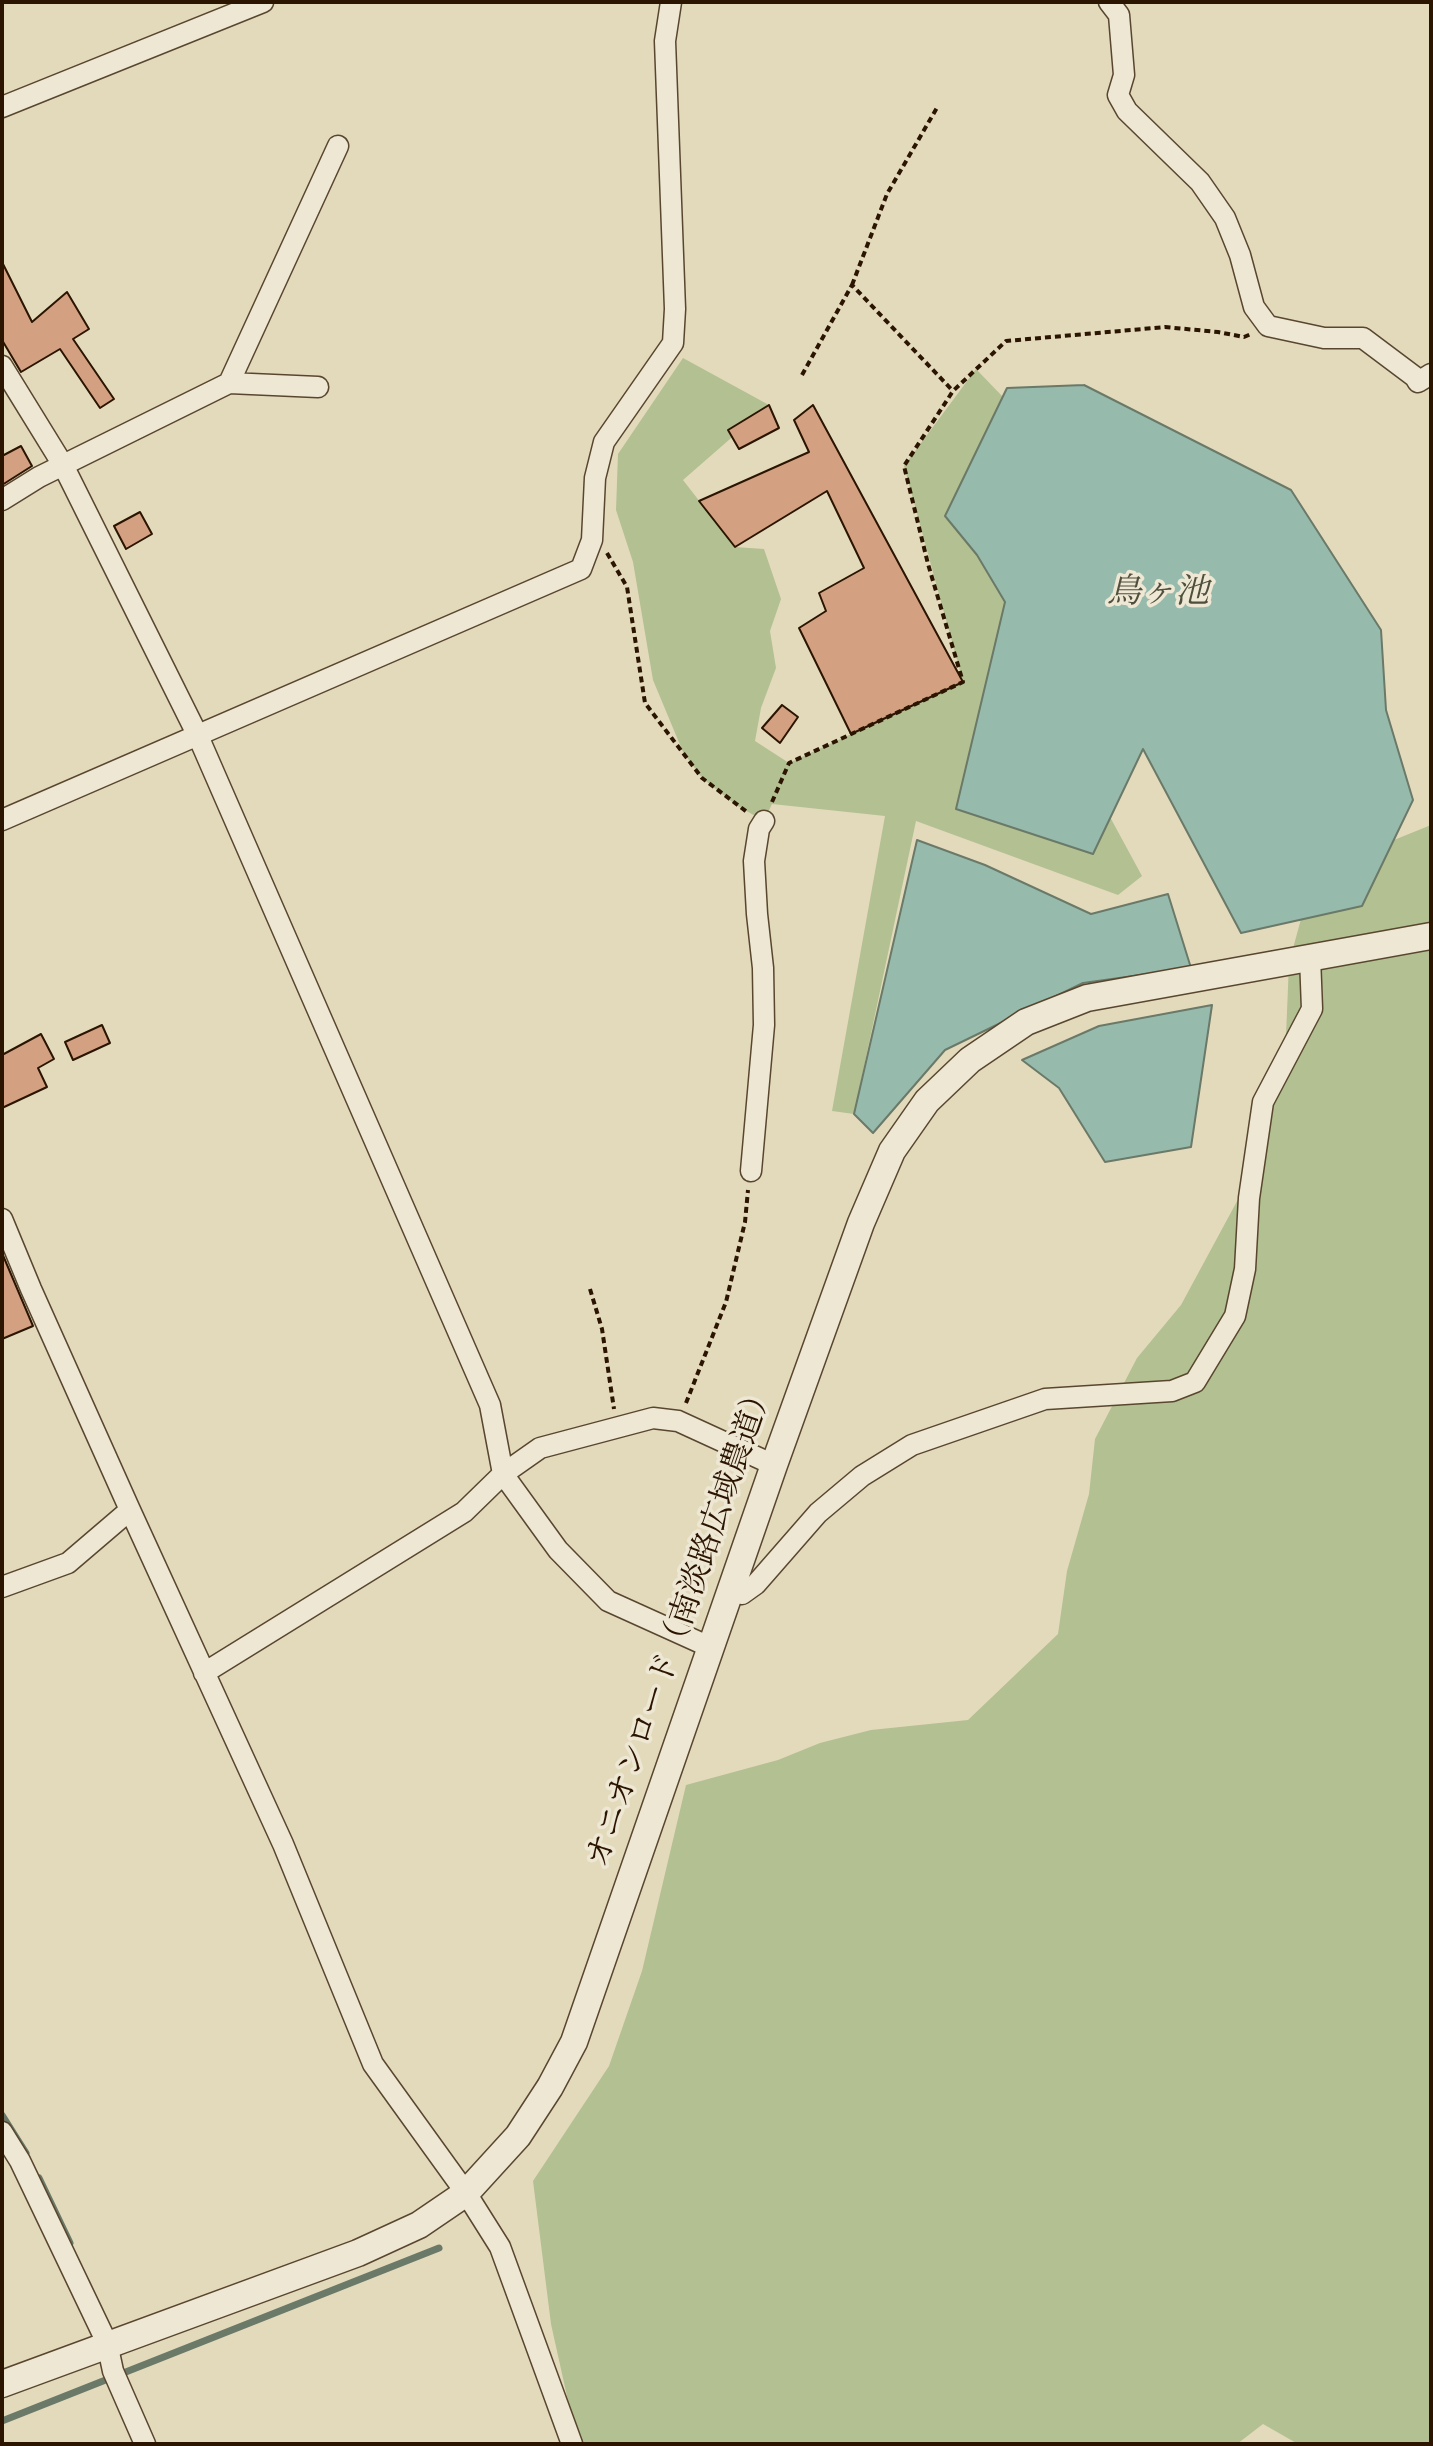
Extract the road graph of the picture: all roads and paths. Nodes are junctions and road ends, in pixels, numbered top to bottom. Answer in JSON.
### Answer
{"nodes":[{"id":1,"x":263,"y":2,"type":"edge"},
{"id":2,"x":671,"y":2,"type":"edge"},
{"id":3,"x":1109,"y":2,"type":"edge"},
{"id":4,"x":938,"y":106,"type":"dead end"},
{"id":5,"x":2,"y":107,"type":"edge"},
{"id":6,"x":338,"y":146,"type":"dead end"},
{"id":7,"x":852,"y":285,"type":"junction"},
{"id":8,"x":1268,"y":326,"type":"junction"},
{"id":9,"x":2,"y":366,"type":"edge"},
{"id":10,"x":1431,"y":374,"type":"edge"},
{"id":11,"x":802,"y":375,"type":"dead end"},
{"id":12,"x":229,"y":383,"type":"junction"},
{"id":13,"x":318,"y":387,"type":"dead end"},
{"id":14,"x":953,"y":391,"type":"junction"},
{"id":15,"x":63,"y":465,"type":"junction"},
{"id":16,"x":2,"y":500,"type":"edge"},
{"id":17,"x":592,"y":540,"type":"junction"},
{"id":18,"x":198,"y":736,"type":"junction"},
{"id":19,"x":2,"y":820,"type":"edge"},
{"id":20,"x":764,"y":821,"type":"junction"},
{"id":21,"x":1431,"y":936,"type":"edge"},
{"id":22,"x":1310,"y":957,"type":"junction"},
{"id":23,"x":751,"y":1171,"type":"joint"},
{"id":24,"x":2,"y":1219,"type":"edge"},
{"id":25,"x":590,"y":1289,"type":"dead end"},
{"id":26,"x":678,"y":1421,"type":"junction"},
{"id":27,"x":617,"y":1428,"type":"junction"},
{"id":28,"x":774,"y":1465,"type":"junction"},
{"id":29,"x":503,"y":1474,"type":"junction"},
{"id":30,"x":130,"y":1510,"type":"junction"},
{"id":31,"x":2,"y":1587,"type":"edge"},
{"id":32,"x":731,"y":1592,"type":"junction"},
{"id":33,"x":712,"y":1648,"type":"junction"},
{"id":34,"x":204,"y":1673,"type":"junction"},
{"id":35,"x":2,"y":2132,"type":"edge"},
{"id":36,"x":466,"y":2193,"type":"junction"},
{"id":37,"x":107,"y":2343,"type":"junction"},
{"id":38,"x":2,"y":2384,"type":"edge"},
{"id":39,"x":145,"y":2444,"type":"edge"},
{"id":40,"x":572,"y":2444,"type":"edge"}],
"edges":[{"from":1,"to":5,"type":"street"},
{"from":2,"to":17,"type":"street"},
{"from":3,"to":8,"type":"street"},
{"from":4,"to":7,"type":"path"},
{"from":6,"to":12,"type":"street"},
{"from":7,"to":11,"type":"path"},
{"from":7,"to":14,"type":"path"},
{"from":8,"to":10,"type":"street"},
{"from":8,"to":14,"type":"path"},
{"from":9,"to":15,"type":"street"},
{"from":12,"to":13,"type":"street"},
{"from":12,"to":15,"type":"street"},
{"from":14,"to":20,"type":"path"},
{"from":15,"to":16,"type":"street"},
{"from":15,"to":18,"type":"street"},
{"from":17,"to":18,"type":"street"},
{"from":17,"to":20,"type":"path"},
{"from":18,"to":19,"type":"street"},
{"from":18,"to":29,"type":"street"},
{"from":20,"to":23,"type":"street"},
{"from":21,"to":22,"type":"street","name":"オニオンロード（南淡路広域農道）"},
{"from":22,"to":28,"type":"street","name":"オニオンロード（南淡路広域農道）"},
{"from":22,"to":32,"type":"street"},
{"from":23,"to":26,"type":"path"},
{"from":24,"to":30,"type":"street"},
{"from":25,"to":27,"type":"path"},
{"from":26,"to":27,"type":"street"},
{"from":26,"to":28,"type":"street"},
{"from":27,"to":29,"type":"street"},
{"from":28,"to":32,"type":"street","name":"オニオンロード（南淡路広域農道）"},
{"from":29,"to":33,"type":"street"},
{"from":29,"to":34,"type":"street"},
{"from":30,"to":31,"type":"street"},
{"from":30,"to":34,"type":"street"},
{"from":32,"to":33,"type":"street","name":"オニオンロード（南淡路広域農道）"},
{"from":33,"to":36,"type":"street","name":"オニオンロード（南淡路広域農道）"},
{"from":34,"to":36,"type":"street"},
{"from":35,"to":37,"type":"street"},
{"from":36,"to":37,"type":"street","name":"オニオンロード（南淡路広域農道）"},
{"from":36,"to":40,"type":"street"},
{"from":37,"to":38,"type":"street","name":"オニオンロード（南淡路広域農道）"},
{"from":37,"to":39,"type":"street"}]}
